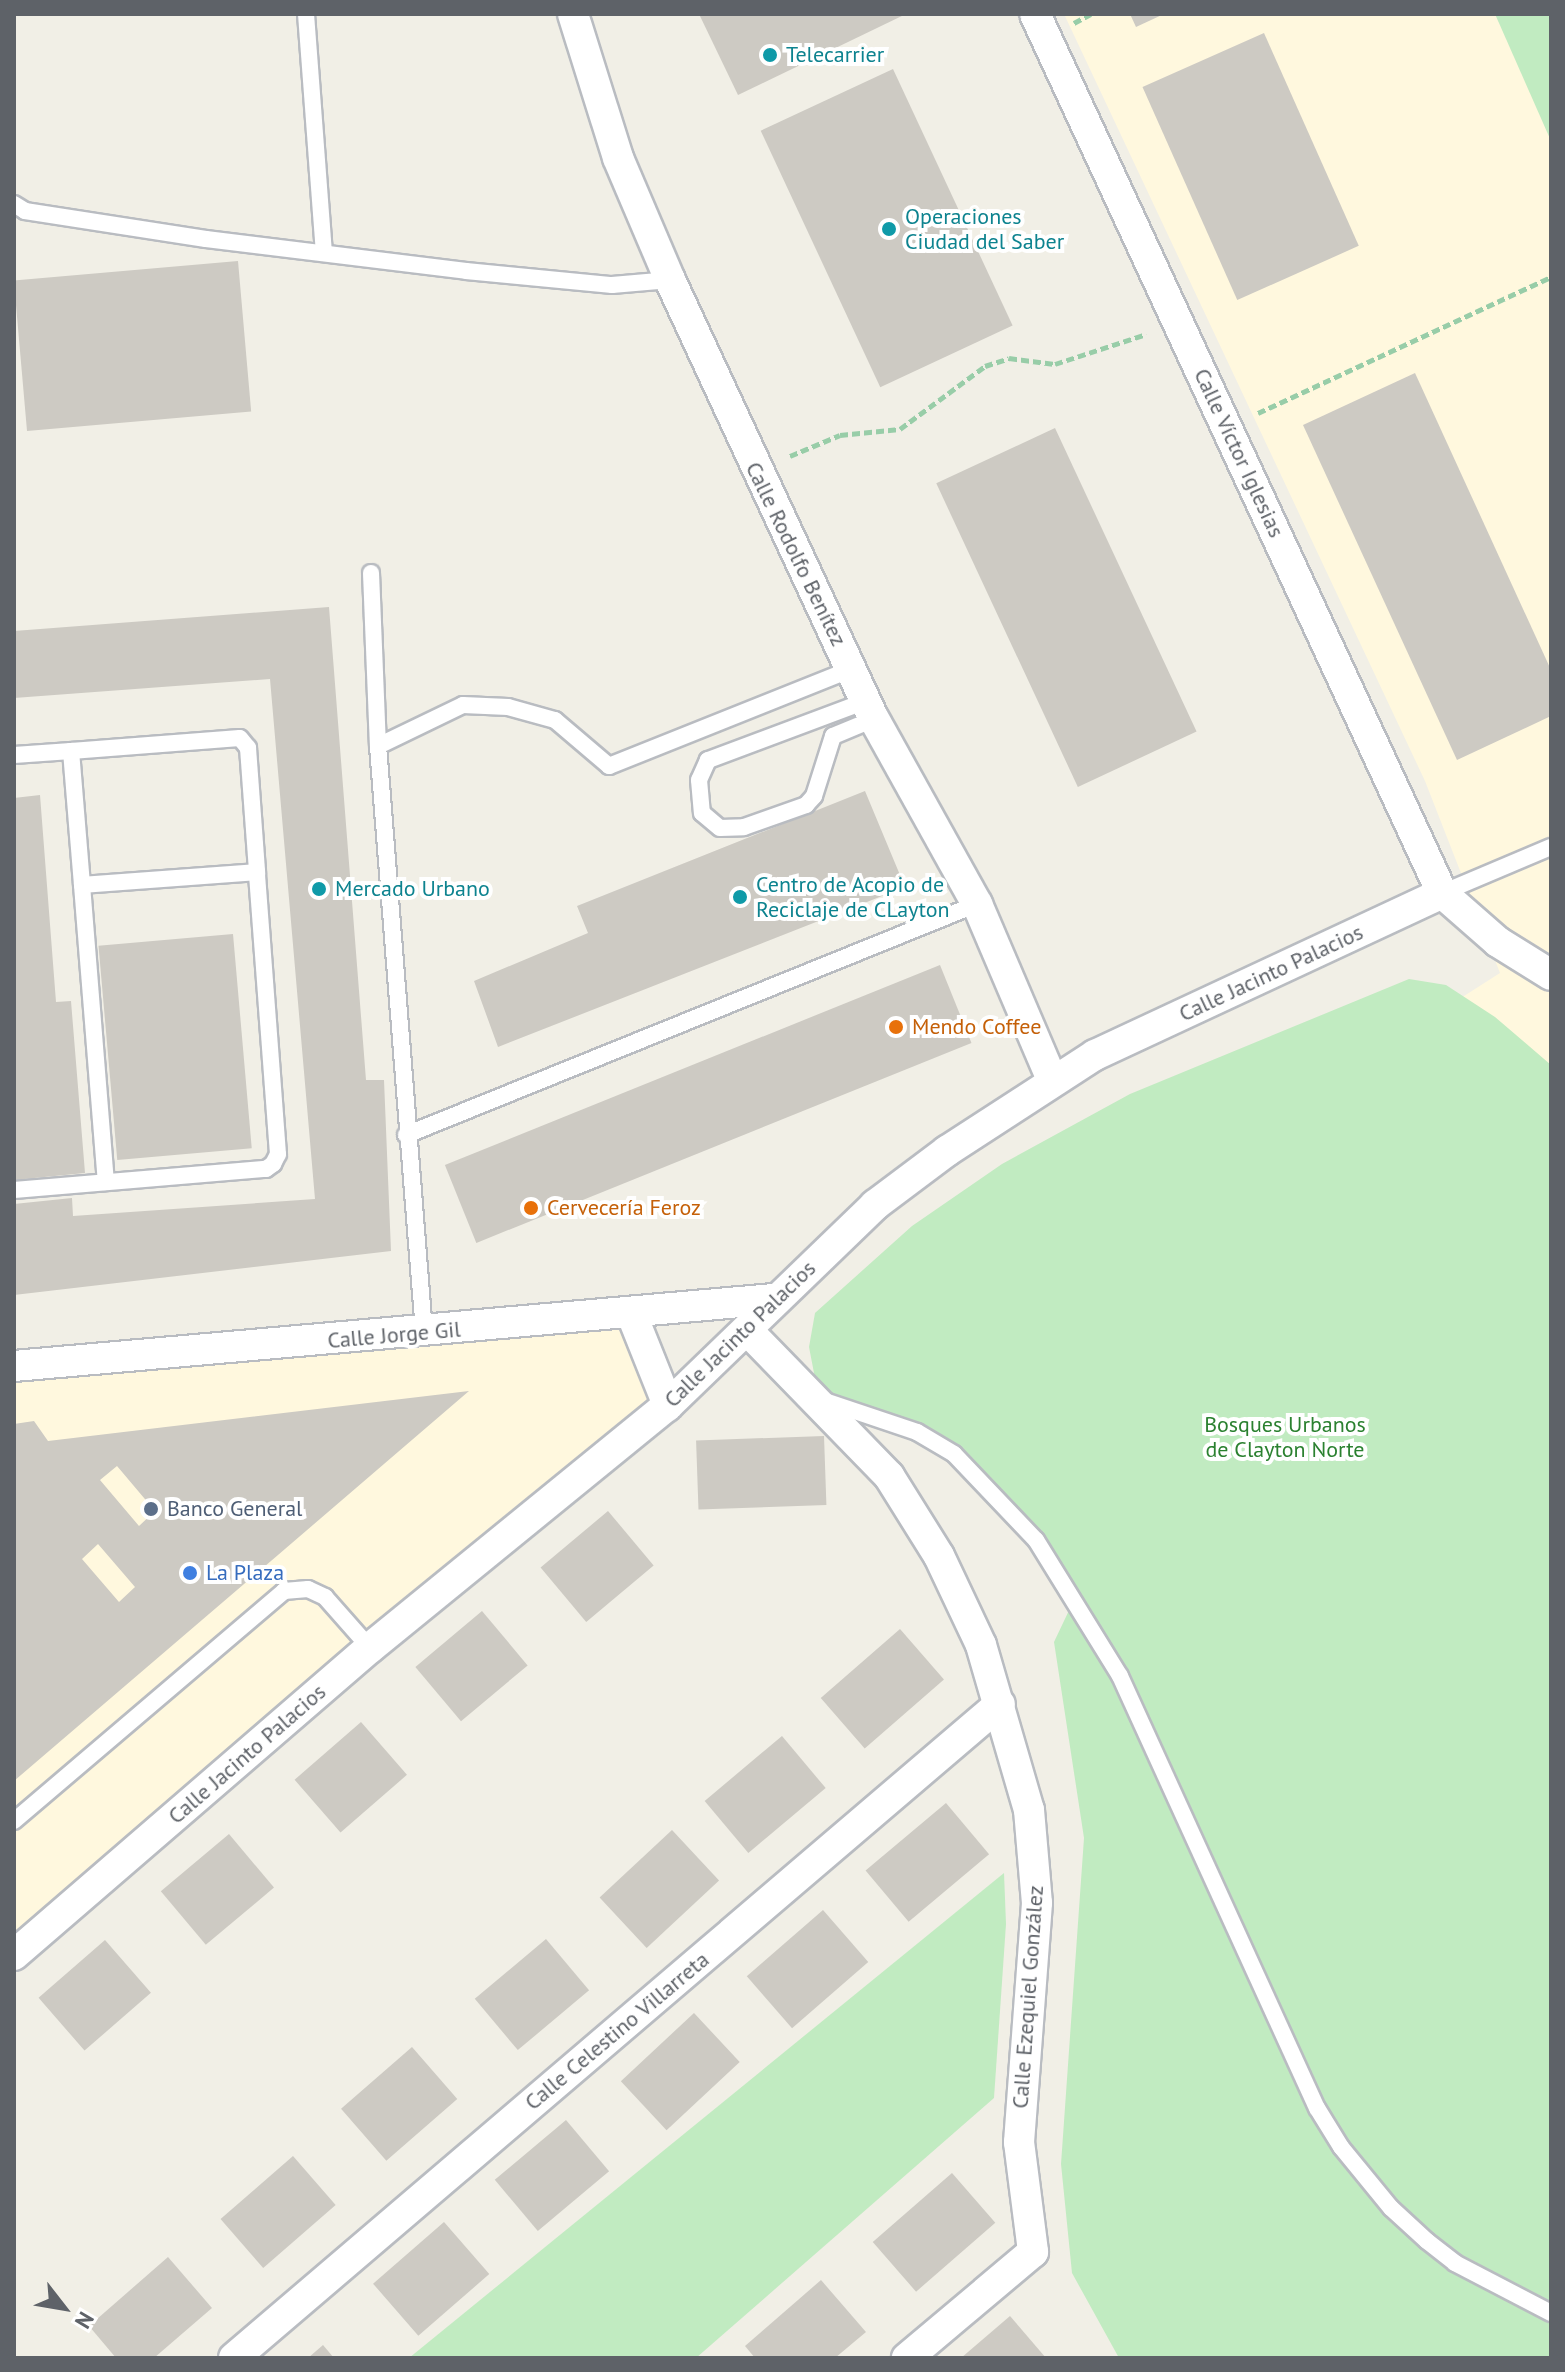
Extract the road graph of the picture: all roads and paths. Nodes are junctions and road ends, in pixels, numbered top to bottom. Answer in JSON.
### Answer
{"nodes":[{"id":1,"x":306,"y":14,"type":"edge"},
{"id":2,"x":573,"y":14,"type":"edge"},
{"id":3,"x":1035,"y":14,"type":"edge"},
{"id":4,"x":14,"y":204,"type":"edge"},
{"id":5,"x":324,"y":252,"type":"junction"},
{"id":6,"x":1551,"y":277,"type":"edge"},
{"id":7,"x":670,"y":280,"type":"junction"},
{"id":8,"x":1178,"y":322,"type":"junction"},
{"id":9,"x":1227,"y":427,"type":"junction"},
{"id":10,"x":755,"y":469,"type":"junction"},
{"id":11,"x":371,"y":573,"type":"dead end"},
{"id":12,"x":852,"y":669,"type":"junction"},
{"id":13,"x":870,"y":710,"type":"junction"},
{"id":14,"x":378,"y":746,"type":"junction"},
{"id":15,"x":71,"y":751,"type":"junction"},
{"id":16,"x":14,"y":755,"type":"edge"},
{"id":17,"x":1551,"y":847,"type":"edge"},
{"id":18,"x":257,"y":872,"type":"junction"},
{"id":19,"x":82,"y":885,"type":"junction"},
{"id":20,"x":1442,"y":893,"type":"junction"},
{"id":21,"x":977,"y":904,"type":"junction"},
{"id":22,"x":1551,"y":975,"type":"edge"},
{"id":23,"x":1052,"y":1080,"type":"junction"},
{"id":24,"x":406,"y":1135,"type":"junction"},
{"id":25,"x":106,"y":1182,"type":"junction"},
{"id":26,"x":14,"y":1190,"type":"edge"},
{"id":27,"x":774,"y":1299,"type":"junction"},
{"id":28,"x":632,"y":1315,"type":"junction"},
{"id":29,"x":747,"y":1330,"type":"junction"},
{"id":30,"x":424,"y":1332,"type":"junction"},
{"id":31,"x":14,"y":1366,"type":"edge"},
{"id":32,"x":819,"y":1399,"type":"junction"},
{"id":33,"x":668,"y":1405,"type":"junction"},
{"id":34,"x":370,"y":1648,"type":"junction"},
{"id":35,"x":1000,"y":1704,"type":"junction"},
{"id":36,"x":14,"y":1821,"type":"edge"},
{"id":37,"x":14,"y":1955,"type":"edge"},
{"id":38,"x":1551,"y":2313,"type":"edge"},
{"id":39,"x":234,"y":2358,"type":"edge"},
{"id":40,"x":907,"y":2358,"type":"edge"}],
"edges":[{"from":1,"to":5,"type":"lane"},
{"from":2,"to":7,"type":"street","name":"Calle Rodolfo Benítez"},
{"from":3,"to":8,"type":"street","name":"Calle Víctor Iglesias"},
{"from":4,"to":5,"type":"lane"},
{"from":5,"to":7,"type":"lane"},
{"from":6,"to":9,"type":"path"},
{"from":7,"to":10,"type":"street","name":"Calle Rodolfo Benítez"},
{"from":8,"to":9,"type":"street","name":"Calle Víctor Iglesias"},
{"from":8,"to":10,"type":"path"},
{"from":9,"to":20,"type":"street","name":"Calle Víctor Iglesias"},
{"from":10,"to":12,"type":"street","name":"Calle Rodolfo Benítez"},
{"from":11,"to":14,"type":"lane"},
{"from":12,"to":13,"type":"street","name":"Calle Rodolfo Benítez"},
{"from":12,"to":14,"type":"lane"},
{"from":13,"to":13,"type":"lane"},
{"from":13,"to":21,"type":"street","name":"Calle Rodolfo Benítez"},
{"from":14,"to":24,"type":"lane"},
{"from":15,"to":16,"type":"lane"},
{"from":15,"to":18,"type":"lane"},
{"from":15,"to":19,"type":"lane"},
{"from":17,"to":20,"type":"lane","name":"Calle Jacinto Palacios"},
{"from":18,"to":19,"type":"lane"},
{"from":18,"to":25,"type":"lane"},
{"from":19,"to":25,"type":"lane"},
{"from":20,"to":22,"type":"street"},
{"from":20,"to":23,"type":"street","name":"Calle Jacinto Palacios"},
{"from":21,"to":23,"type":"street","name":"Calle Rodolfo Benítez"},
{"from":21,"to":24,"type":"lane"},
{"from":23,"to":27,"type":"street","name":"Calle Jacinto Palacios"},
{"from":24,"to":30,"type":"lane"},
{"from":25,"to":26,"type":"lane"},
{"from":27,"to":28,"type":"street","name":"Calle Jorge Gil"},
{"from":27,"to":29,"type":"street","name":"Calle Jacinto Palacios"},
{"from":28,"to":30,"type":"street","name":"Calle Jorge Gil"},
{"from":28,"to":33,"type":"street"},
{"from":29,"to":32,"type":"street","name":"Calle Ezequiel González"},
{"from":29,"to":33,"type":"street","name":"Calle Jacinto Palacios"},
{"from":30,"to":31,"type":"street","name":"Calle Jorge Gil"},
{"from":32,"to":35,"type":"street","name":"Calle Ezequiel González"},
{"from":32,"to":38,"type":"lane"},
{"from":33,"to":34,"type":"street","name":"Calle Jacinto Palacios"},
{"from":34,"to":36,"type":"lane"},
{"from":34,"to":37,"type":"street","name":"Calle Jacinto Palacios"},
{"from":35,"to":39,"type":"street","name":"Calle Celestino Villarreta"},
{"from":35,"to":40,"type":"street","name":"Calle Ezequiel González"}]}
